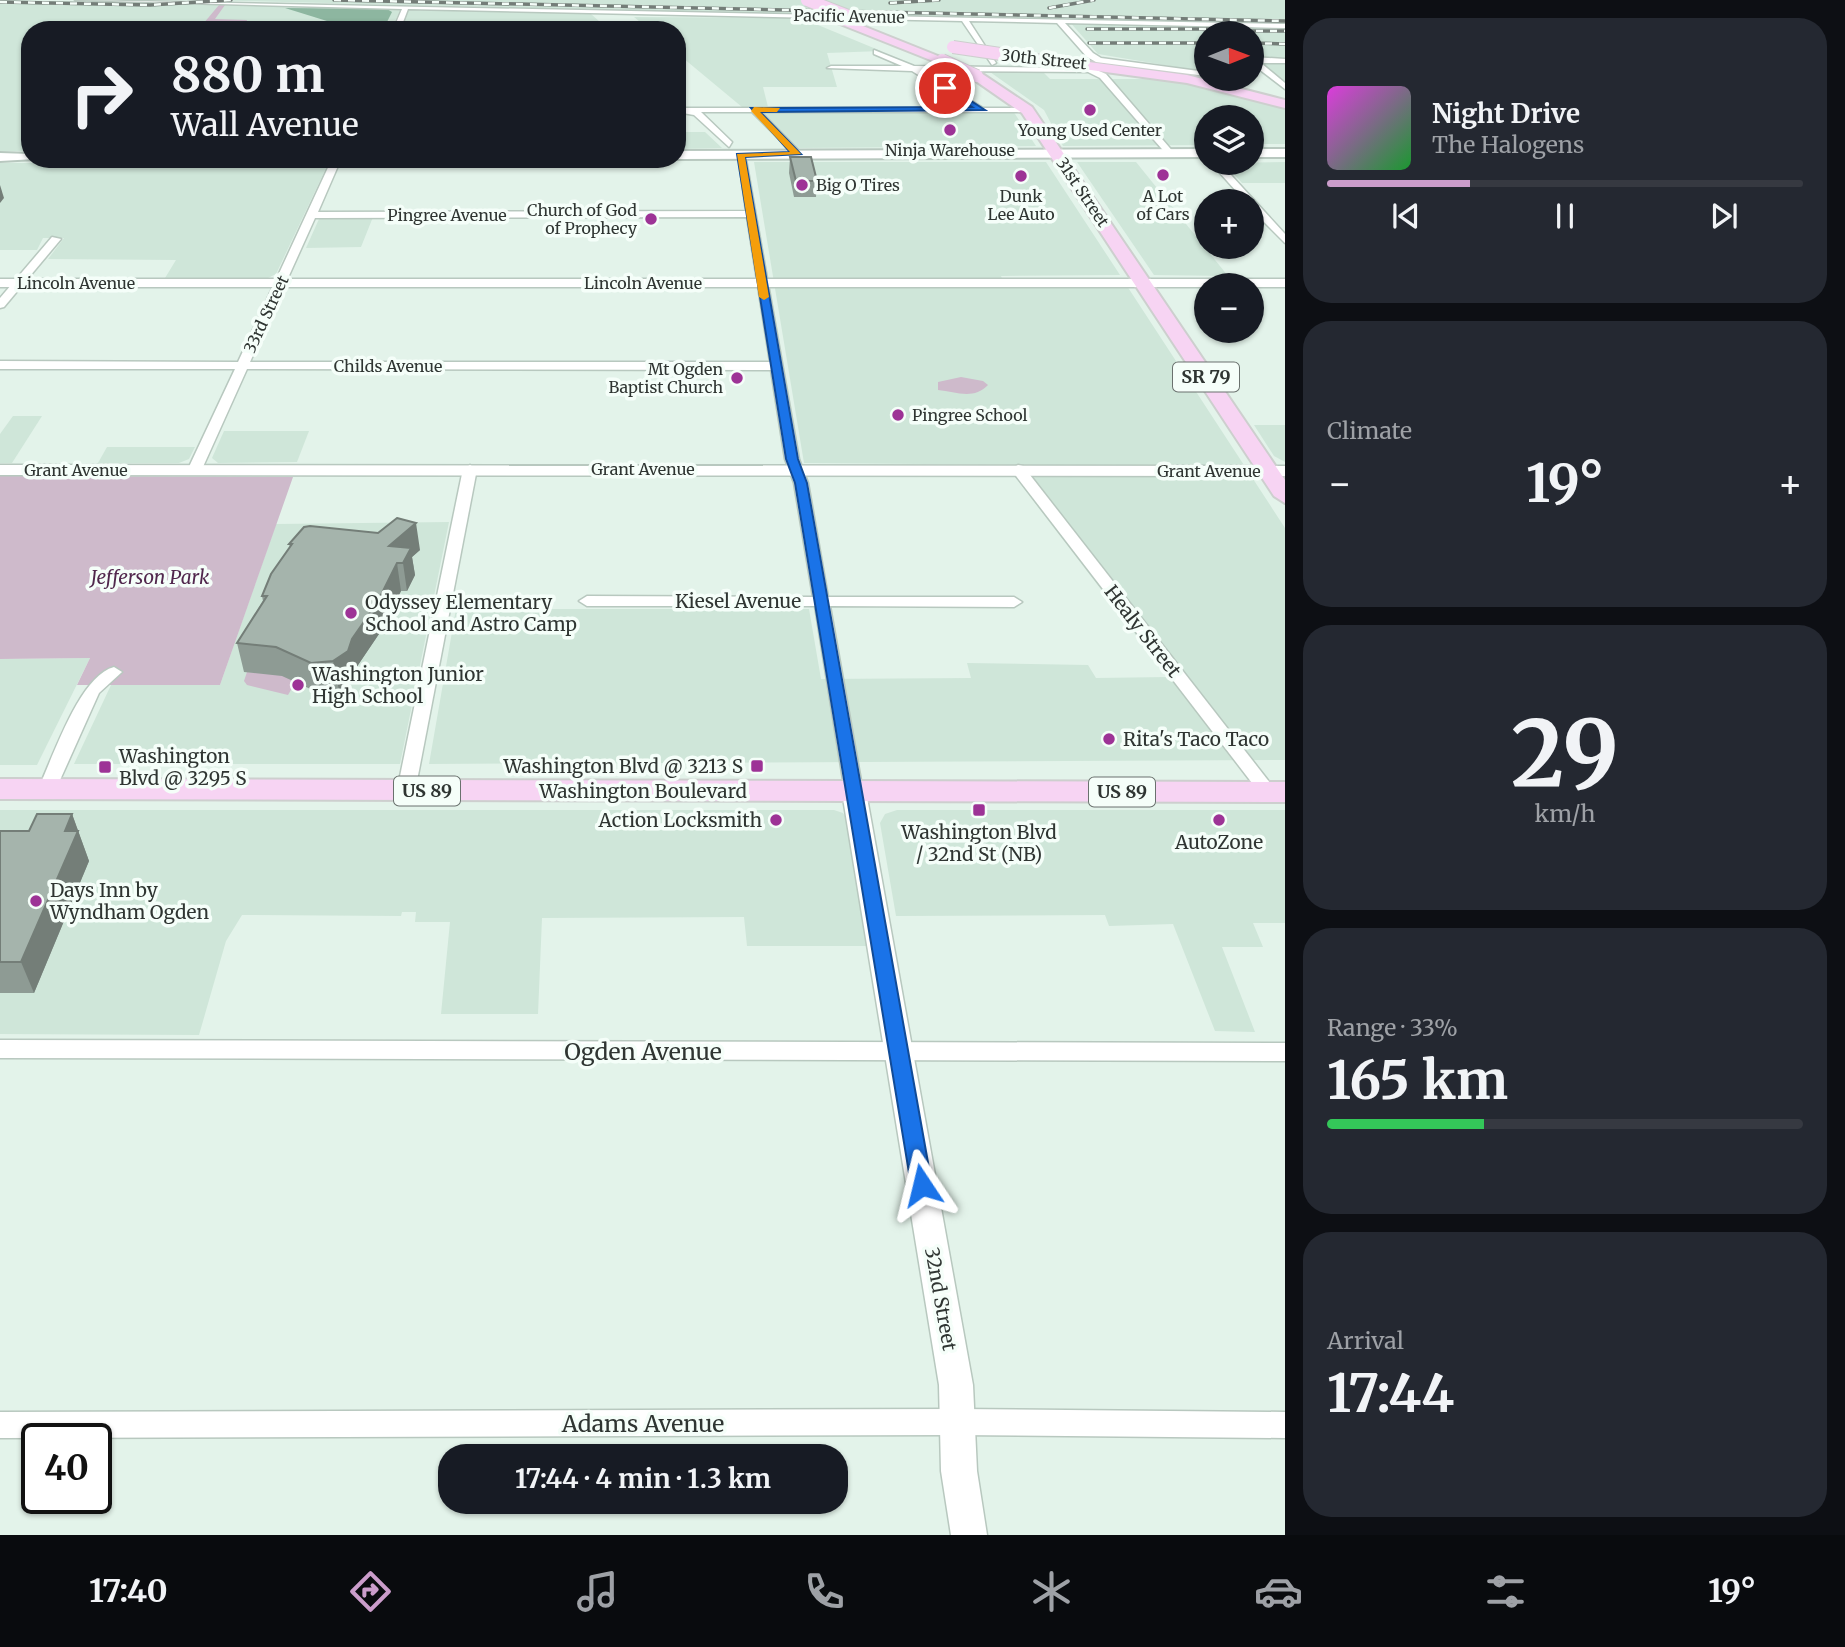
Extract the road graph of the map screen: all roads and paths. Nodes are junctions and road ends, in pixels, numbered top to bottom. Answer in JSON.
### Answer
{"nodes":[{"id":1,"x":78,"y":0,"type":"edge"},
{"id":2,"x":802,"y":2,"type":"edge"},
{"id":3,"x":406,"y":7,"type":"junction"},
{"id":4,"x":963,"y":18,"type":"junction"},
{"id":5,"x":1058,"y":20,"type":"junction"},
{"id":6,"x":400,"y":21,"type":"edge"},
{"id":7,"x":1285,"y":26,"type":"edge"},
{"id":8,"x":877,"y":52,"type":"dead end"},
{"id":9,"x":1264,"y":60,"type":"edge"},
{"id":10,"x":1285,"y":61,"type":"edge"},
{"id":11,"x":831,"y":68,"type":"dead end"},
{"id":12,"x":996,"y":68,"type":"junction"},
{"id":13,"x":914,"y":69,"type":"junction"},
{"id":14,"x":1264,"y":70,"type":"edge"},
{"id":15,"x":1194,"y":72,"type":"edge"},
{"id":16,"x":1264,"y":76,"type":"edge"},
{"id":17,"x":1272,"y":76,"type":"junction"},
{"id":18,"x":1285,"y":87,"type":"edge"},
{"id":19,"x":1285,"y":104,"type":"edge"},
{"id":20,"x":686,"y":110,"type":"edge"},
{"id":21,"x":754,"y":110,"type":"junction"},
{"id":22,"x":981,"y":110,"type":"junction"},
{"id":23,"x":1027,"y":110,"type":"junction"},
{"id":24,"x":686,"y":111,"type":"edge"},
{"id":25,"x":729,"y":144,"type":"dead end"},
{"id":26,"x":1171,"y":153,"type":"junction"},
{"id":27,"x":1194,"y":153,"type":"edge"},
{"id":28,"x":1264,"y":153,"type":"edge"},
{"id":29,"x":1285,"y":153,"type":"edge"},
{"id":30,"x":741,"y":154,"type":"junction"},
{"id":31,"x":797,"y":154,"type":"junction"},
{"id":32,"x":1058,"y":154,"type":"junction"},
{"id":33,"x":686,"y":155,"type":"edge"},
{"id":34,"x":0,"y":158,"type":"edge"},
{"id":35,"x":21,"y":158,"type":"edge"},
{"id":36,"x":333,"y":168,"type":"edge"},
{"id":37,"x":1226,"y":175,"type":"edge"},
{"id":38,"x":1239,"y":189,"type":"edge"},
{"id":39,"x":751,"y":214,"type":"junction"},
{"id":40,"x":312,"y":215,"type":"junction"},
{"id":41,"x":1264,"y":217,"type":"edge"},
{"id":42,"x":56,"y":239,"type":"dead end"},
{"id":43,"x":1285,"y":240,"type":"edge"},
{"id":44,"x":0,"y":283,"type":"edge"},
{"id":45,"x":19,"y":283,"type":"junction"},
{"id":46,"x":281,"y":283,"type":"junction"},
{"id":47,"x":762,"y":283,"type":"junction"},
{"id":48,"x":1143,"y":283,"type":"junction"},
{"id":49,"x":1285,"y":283,"type":"edge"},
{"id":50,"x":0,"y":305,"type":"edge"},
{"id":51,"x":0,"y":365,"type":"edge"},
{"id":52,"x":243,"y":366,"type":"junction"},
{"id":53,"x":776,"y":366,"type":"junction"},
{"id":54,"x":195,"y":469,"type":"junction"},
{"id":55,"x":470,"y":469,"type":"junction"},
{"id":56,"x":796,"y":469,"type":"junction"},
{"id":57,"x":1018,"y":469,"type":"junction"},
{"id":58,"x":0,"y":470,"type":"edge"},
{"id":59,"x":1277,"y":471,"type":"edge"},
{"id":60,"x":1285,"y":496,"type":"edge"},
{"id":61,"x":587,"y":601,"type":"dead end"},
{"id":62,"x":821,"y":601,"type":"junction"},
{"id":63,"x":1014,"y":602,"type":"dead end"},
{"id":64,"x":114,"y":673,"type":"dead end"},
{"id":65,"x":0,"y":789,"type":"edge"},
{"id":66,"x":47,"y":789,"type":"junction"},
{"id":67,"x":407,"y":791,"type":"junction"},
{"id":68,"x":854,"y":792,"type":"junction"},
{"id":69,"x":1276,"y":792,"type":"edge"},
{"id":70,"x":0,"y":1049,"type":"edge"},
{"id":71,"x":1285,"y":1052,"type":"edge"},
{"id":72,"x":899,"y":1053,"type":"junction"},
{"id":73,"x":957,"y":1422,"type":"junction"},
{"id":74,"x":0,"y":1425,"type":"edge"},
{"id":75,"x":1285,"y":1425,"type":"edge"},
{"id":76,"x":969,"y":1535,"type":"edge"}],
"edges":[{"from":1,"to":3,"type":"street","name":"Pacific Avenue"},
{"from":2,"to":19,"type":"main road","name":"30th Street","number":"SR 79","bridge":true},
{"from":2,"to":23,"type":"main road","name":"31st Street","number":"SR 79","bridge":true},
{"from":3,"to":4,"type":"street","name":"Pacific Avenue"},
{"from":3,"to":6,"type":"street"},
{"from":4,"to":5,"type":"street","name":"Pacific Avenue"},
{"from":4,"to":12,"type":"street"},
{"from":5,"to":7,"type":"street","name":"Pacific Avenue"},
{"from":5,"to":15,"type":"street"},
{"from":8,"to":13,"type":"street"},
{"from":9,"to":10,"type":"street"},
{"from":11,"to":13,"type":"street"},
{"from":12,"to":13,"type":"street"},
{"from":12,"to":26,"type":"street"},
{"from":13,"to":22,"type":"street"},
{"from":14,"to":17,"type":"street"},
{"from":16,"to":17,"type":"street"},
{"from":17,"to":18,"type":"street"},
{"from":20,"to":21,"type":"street"},
{"from":21,"to":22,"type":"street"},
{"from":21,"to":31,"type":"street"},
{"from":22,"to":23,"type":"street"},
{"from":23,"to":32,"type":"main road","name":"31st Street","number":"SR 79"},
{"from":24,"to":25,"type":"street"},
{"from":26,"to":27,"type":"main road"},
{"from":26,"to":32,"type":"main road"},
{"from":28,"to":29,"type":"main road"},
{"from":30,"to":31,"type":"main road"},
{"from":30,"to":33,"type":"main road"},
{"from":30,"to":39,"type":"street","name":"32nd Street"},
{"from":31,"to":32,"type":"main road"},
{"from":32,"to":48,"type":"main road","name":"31st Street","number":"SR 79"},
{"from":34,"to":35,"type":"main road"},
{"from":36,"to":40,"type":"street","name":"33rd Street"},
{"from":37,"to":38,"type":"street"},
{"from":39,"to":40,"type":"street","name":"Pingree Avenue"},
{"from":39,"to":47,"type":"street","name":"32nd Street"},
{"from":40,"to":46,"type":"street","name":"33rd Street"},
{"from":41,"to":43,"type":"street"},
{"from":42,"to":45,"type":"street"},
{"from":44,"to":45,"type":"street","name":"Lincoln Avenue"},
{"from":45,"to":46,"type":"street","name":"Lincoln Avenue"},
{"from":45,"to":50,"type":"street"},
{"from":46,"to":47,"type":"street","name":"Lincoln Avenue"},
{"from":46,"to":52,"type":"street","name":"33rd Street"},
{"from":47,"to":48,"type":"street","name":"Lincoln Avenue"},
{"from":47,"to":53,"type":"street","name":"32nd Street"},
{"from":48,"to":49,"type":"street","name":"Lincoln Avenue"},
{"from":48,"to":59,"type":"main road","name":"31st Street","number":"SR 79"},
{"from":51,"to":52,"type":"street","name":"Childs Avenue"},
{"from":52,"to":53,"type":"street","name":"Childs Avenue"},
{"from":52,"to":54,"type":"street","name":"33rd Street"},
{"from":53,"to":56,"type":"street","name":"32nd Street"},
{"from":54,"to":55,"type":"street","name":"Grant Avenue"},
{"from":54,"to":58,"type":"street","name":"Grant Avenue"},
{"from":55,"to":56,"type":"street","name":"Grant Avenue"},
{"from":55,"to":67,"type":"street"},
{"from":56,"to":57,"type":"street","name":"Grant Avenue"},
{"from":56,"to":62,"type":"street","name":"32nd Street"},
{"from":57,"to":59,"type":"street","name":"Grant Avenue"},
{"from":57,"to":69,"type":"street","name":"Healy Street"},
{"from":59,"to":60,"type":"main road","name":"31st Street","number":"SR 79"},
{"from":61,"to":62,"type":"street","name":"Kiesel Avenue"},
{"from":62,"to":63,"type":"street","name":"Kiesel Avenue"},
{"from":62,"to":68,"type":"street","name":"32nd Street"},
{"from":64,"to":66,"type":"street"},
{"from":65,"to":66,"type":"main road","name":"Washington Boulevard","number":"US 89"},
{"from":66,"to":67,"type":"main road","name":"Washington Boulevard","number":"US 89"},
{"from":67,"to":68,"type":"main road","name":"Washington Boulevard","number":"US 89"},
{"from":68,"to":69,"type":"main road","name":"Washington Boulevard","number":"US 89"},
{"from":68,"to":72,"type":"street","name":"32nd Street"},
{"from":70,"to":72,"type":"street","name":"Ogden Avenue"},
{"from":71,"to":72,"type":"street","name":"Ogden Avenue"},
{"from":72,"to":73,"type":"street","name":"32nd Street"},
{"from":73,"to":74,"type":"street","name":"Adams Avenue"},
{"from":73,"to":75,"type":"street","name":"Adams Avenue"},
{"from":73,"to":76,"type":"street","name":"32nd Street"}]}
